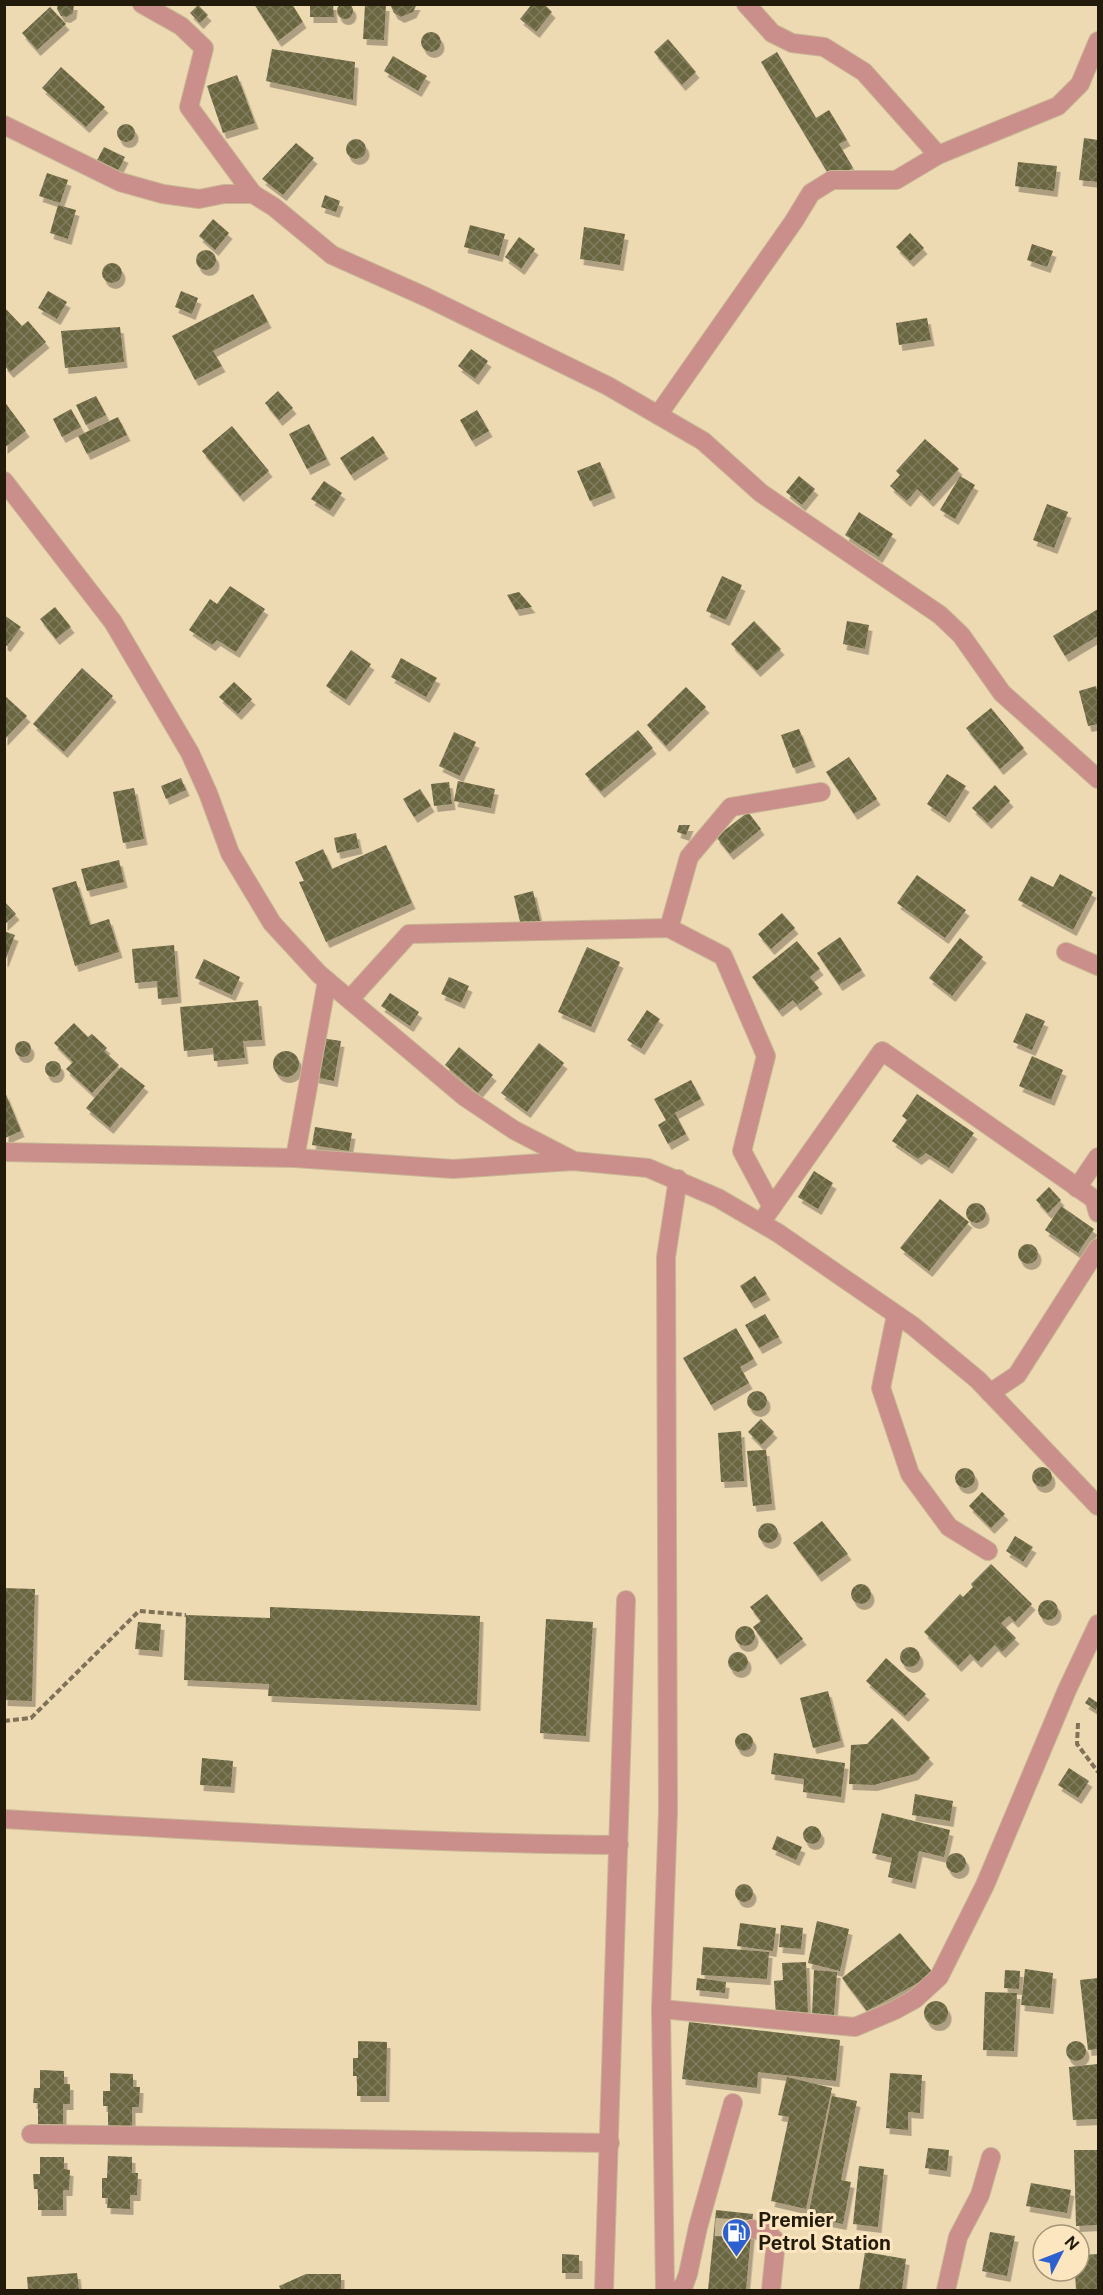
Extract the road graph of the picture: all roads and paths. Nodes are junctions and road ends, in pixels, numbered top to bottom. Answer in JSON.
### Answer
{"nodes":[{"id":1,"x":142,"y":4,"type":"edge"},
{"id":2,"x":746,"y":4,"type":"edge"},
{"id":3,"x":1098,"y":41,"type":"edge"},
{"id":4,"x":4,"y":125,"type":"edge"},
{"id":5,"x":938,"y":155,"type":"junction"},
{"id":6,"x":253,"y":194,"type":"junction"},
{"id":7,"x":658,"y":415,"type":"junction"},
{"id":8,"x":4,"y":481,"type":"edge"},
{"id":9,"x":1098,"y":779,"type":"edge"},
{"id":10,"x":821,"y":792,"type":"dead end"},
{"id":11,"x":669,"y":928,"type":"junction"},
{"id":12,"x":1066,"y":952,"type":"dead end"},
{"id":13,"x":1098,"y":966,"type":"edge"},
{"id":14,"x":327,"y":981,"type":"junction"},
{"id":15,"x":350,"y":999,"type":"junction"},
{"id":16,"x":4,"y":1152,"type":"edge"},
{"id":17,"x":1098,"y":1157,"type":"edge"},
{"id":18,"x":295,"y":1158,"type":"junction"},
{"id":19,"x":573,"y":1161,"type":"junction"},
{"id":20,"x":678,"y":1179,"type":"junction"},
{"id":21,"x":1077,"y":1188,"type":"junction"},
{"id":22,"x":772,"y":1207,"type":"junction"},
{"id":23,"x":1098,"y":1214,"type":"edge"},
{"id":24,"x":760,"y":1223,"type":"junction"},
{"id":25,"x":1098,"y":1248,"type":"edge"},
{"id":26,"x":896,"y":1315,"type":"junction"},
{"id":27,"x":990,"y":1393,"type":"junction"},
{"id":28,"x":1098,"y":1506,"type":"edge"},
{"id":29,"x":988,"y":1551,"type":"dead end"},
{"id":30,"x":626,"y":1600,"type":"dead end"},
{"id":31,"x":186,"y":1615,"type":"dead end"},
{"id":32,"x":1098,"y":1624,"type":"edge"},
{"id":33,"x":1067,"y":1690,"type":"junction"},
{"id":34,"x":4,"y":1721,"type":"edge"},
{"id":35,"x":1098,"y":1772,"type":"edge"},
{"id":36,"x":4,"y":1819,"type":"edge"},
{"id":37,"x":619,"y":1845,"type":"junction"},
{"id":38,"x":661,"y":2009,"type":"junction"},
{"id":39,"x":733,"y":2103,"type":"dead end"},
{"id":40,"x":31,"y":2134,"type":"dead end"},
{"id":41,"x":610,"y":2143,"type":"junction"},
{"id":42,"x":991,"y":2157,"type":"dead end"},
{"id":43,"x":752,"y":2229,"type":"tunnel mouth"},
{"id":44,"x":604,"y":2290,"type":"edge"},
{"id":45,"x":664,"y":2290,"type":"edge"},
{"id":46,"x":678,"y":2290,"type":"edge"},
{"id":47,"x":771,"y":2290,"type":"edge"},
{"id":48,"x":946,"y":2290,"type":"edge"}],
"edges":[{"from":1,"to":6,"type":"street"},
{"from":2,"to":5,"type":"street"},
{"from":3,"to":5,"type":"street"},
{"from":4,"to":6,"type":"street"},
{"from":5,"to":7,"type":"street"},
{"from":6,"to":7,"type":"street"},
{"from":7,"to":9,"type":"street"},
{"from":8,"to":14,"type":"street"},
{"from":10,"to":11,"type":"street"},
{"from":11,"to":15,"type":"street"},
{"from":11,"to":22,"type":"street"},
{"from":12,"to":13,"type":"street"},
{"from":14,"to":15,"type":"street"},
{"from":14,"to":18,"type":"street"},
{"from":15,"to":19,"type":"street"},
{"from":16,"to":18,"type":"street"},
{"from":17,"to":21,"type":"street"},
{"from":18,"to":19,"type":"street"},
{"from":19,"to":20,"type":"street"},
{"from":20,"to":24,"type":"street"},
{"from":20,"to":38,"type":"street"},
{"from":21,"to":22,"type":"street"},
{"from":21,"to":23,"type":"street"},
{"from":22,"to":24,"type":"street"},
{"from":24,"to":26,"type":"street"},
{"from":25,"to":27,"type":"street"},
{"from":26,"to":27,"type":"street"},
{"from":26,"to":29,"type":"street"},
{"from":27,"to":28,"type":"street"},
{"from":30,"to":37,"type":"street"},
{"from":31,"to":34,"type":"path"},
{"from":32,"to":33,"type":"street"},
{"from":33,"to":35,"type":"path"},
{"from":33,"to":38,"type":"street"},
{"from":36,"to":37,"type":"street"},
{"from":37,"to":41,"type":"street"},
{"from":38,"to":45,"type":"street"},
{"from":39,"to":46,"type":"street"},
{"from":40,"to":41,"type":"street"},
{"from":41,"to":44,"type":"street"},
{"from":42,"to":48,"type":"street"},
{"from":43,"to":47,"type":"street"}]}
